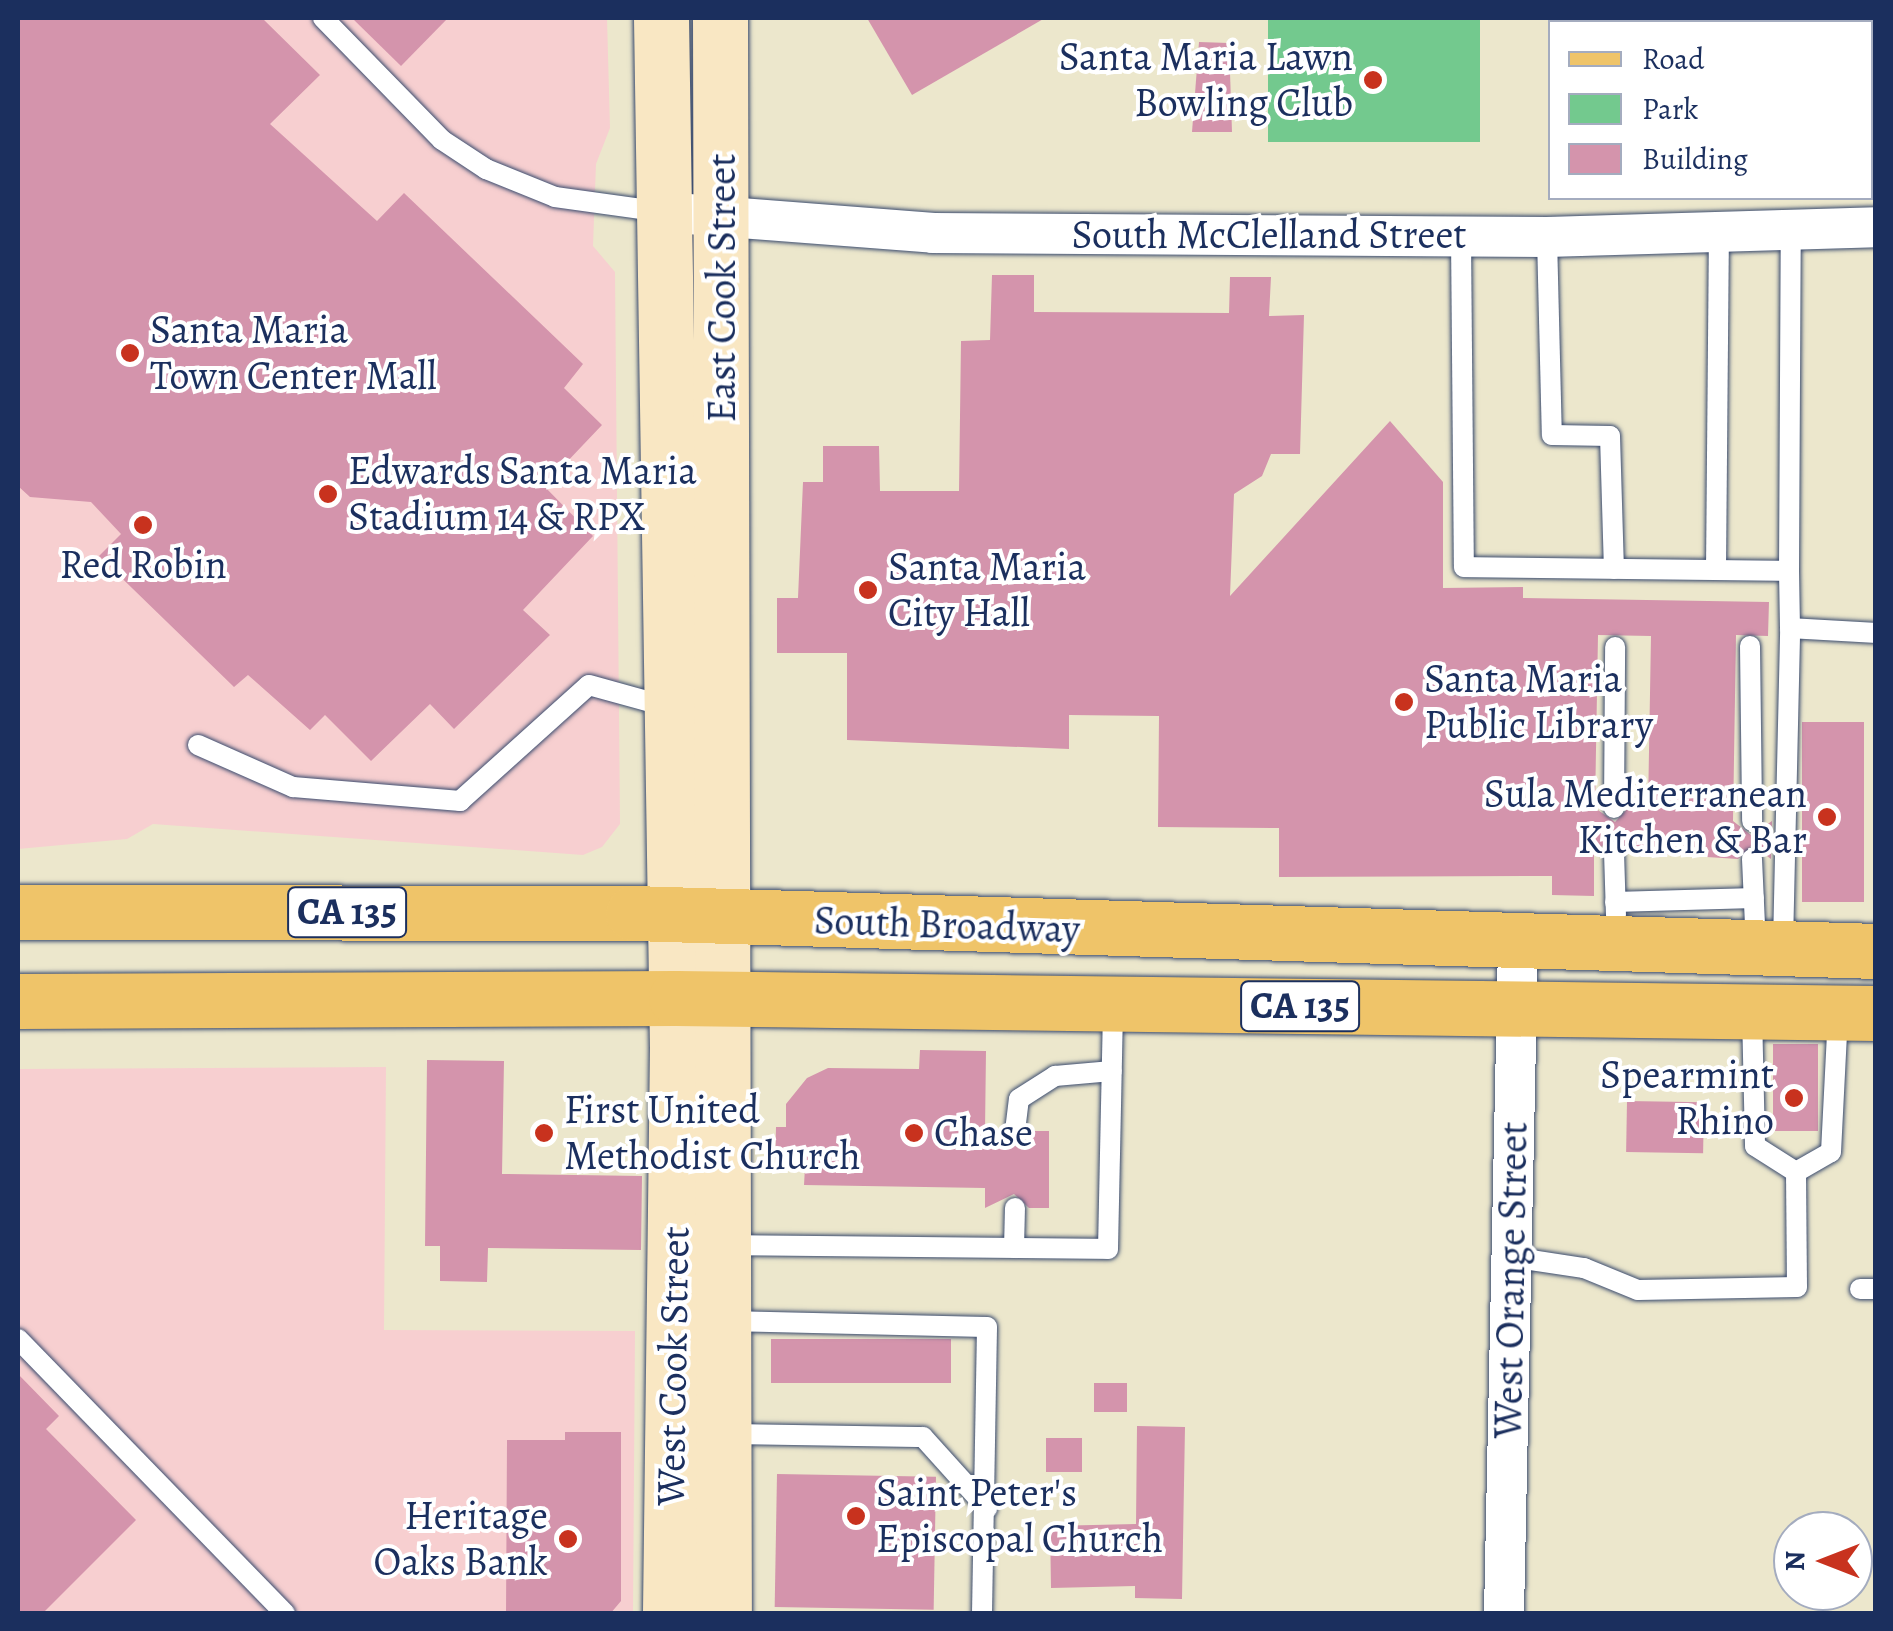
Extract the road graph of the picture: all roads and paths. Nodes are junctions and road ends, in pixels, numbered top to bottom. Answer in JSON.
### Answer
{"nodes":[{"id":1,"x":322,"y":18,"type":"edge"},
{"id":2,"x":660,"y":18,"type":"edge"},
{"id":3,"x":720,"y":18,"type":"edge"},
{"id":4,"x":662,"y":212,"type":"junction"},
{"id":5,"x":722,"y":223,"type":"junction"},
{"id":6,"x":1719,"y":225,"type":"junction"},
{"id":7,"x":1791,"y":225,"type":"junction"},
{"id":8,"x":1876,"y":226,"type":"edge"},
{"id":9,"x":1461,"y":236,"type":"junction"},
{"id":10,"x":1547,"y":237,"type":"junction"},
{"id":11,"x":1614,"y":568,"type":"junction"},
{"id":12,"x":1716,"y":570,"type":"junction"},
{"id":13,"x":1789,"y":571,"type":"junction"},
{"id":14,"x":1790,"y":628,"type":"junction"},
{"id":15,"x":1876,"y":633,"type":"edge"},
{"id":16,"x":1615,"y":646,"type":"dead end"},
{"id":17,"x":1750,"y":646,"type":"dead end"},
{"id":18,"x":672,"y":708,"type":"junction"},
{"id":19,"x":198,"y":745,"type":"dead end"},
{"id":20,"x":1614,"y":808,"type":"dead end"},
{"id":21,"x":1752,"y":822,"type":"dead end"},
{"id":22,"x":1614,"y":852,"type":"dead end"},
{"id":23,"x":1752,"y":859,"type":"dead end"},
{"id":24,"x":18,"y":912,"type":"edge"},
{"id":25,"x":700,"y":916,"type":"junction"},
{"id":26,"x":1616,"y":925,"type":"junction"},
{"id":27,"x":1764,"y":932,"type":"junction"},
{"id":28,"x":1518,"y":946,"type":"junction"},
{"id":29,"x":1876,"y":951,"type":"edge"},
{"id":30,"x":700,"y":998,"type":"junction"},
{"id":31,"x":18,"y":1001,"type":"edge"},
{"id":32,"x":1114,"y":1003,"type":"junction"},
{"id":33,"x":1516,"y":1008,"type":"junction"},
{"id":34,"x":1752,"y":1011,"type":"junction"},
{"id":35,"x":1857,"y":1012,"type":"edge"},
{"id":36,"x":1112,"y":1071,"type":"junction"},
{"id":37,"x":1015,"y":1132,"type":"dead end"},
{"id":38,"x":1796,"y":1172,"type":"junction"},
{"id":39,"x":1014,"y":1208,"type":"dead end"},
{"id":40,"x":724,"y":1244,"type":"junction"},
{"id":41,"x":1014,"y":1248,"type":"junction"},
{"id":42,"x":1512,"y":1257,"type":"junction"},
{"id":43,"x":724,"y":1321,"type":"junction"},
{"id":44,"x":18,"y":1339,"type":"edge"},
{"id":45,"x":724,"y":1434,"type":"junction"},
{"id":46,"x":987,"y":1508,"type":"junction"},
{"id":47,"x":285,"y":1614,"type":"edge"},
{"id":48,"x":670,"y":1614,"type":"edge"},
{"id":49,"x":724,"y":1614,"type":"edge"},
{"id":50,"x":982,"y":1614,"type":"edge"},
{"id":51,"x":1504,"y":1614,"type":"edge"}],
"edges":[{"from":1,"to":4,"type":"lane"},
{"from":2,"to":4,"type":"street","name":"East Cook Street"},
{"from":3,"to":5,"type":"street","name":"East Cook Street"},
{"from":4,"to":5,"type":"street","name":"South McClelland Street"},
{"from":4,"to":18,"type":"street","name":"East Cook Street"},
{"from":5,"to":9,"type":"street","name":"South McClelland Street"},
{"from":5,"to":25,"type":"street","name":"East Cook Street"},
{"from":6,"to":7,"type":"street","name":"South McClelland Street"},
{"from":6,"to":10,"type":"street","name":"South McClelland Street"},
{"from":6,"to":12,"type":"lane"},
{"from":7,"to":8,"type":"street","name":"South McClelland Street"},
{"from":7,"to":13,"type":"lane"},
{"from":9,"to":10,"type":"street","name":"South McClelland Street"},
{"from":9,"to":11,"type":"lane"},
{"from":10,"to":11,"type":"lane"},
{"from":11,"to":12,"type":"lane"},
{"from":12,"to":13,"type":"lane"},
{"from":13,"to":14,"type":"lane"},
{"from":14,"to":15,"type":"lane"},
{"from":14,"to":27,"type":"lane"},
{"from":16,"to":20,"type":"lane"},
{"from":17,"to":21,"type":"lane"},
{"from":18,"to":19,"type":"lane"},
{"from":18,"to":25,"type":"street","name":"East Cook Street"},
{"from":22,"to":26,"type":"lane"},
{"from":23,"to":27,"type":"lane"},
{"from":24,"to":25,"type":"main road","name":"South Broadway","number":"CA 135"},
{"from":25,"to":28,"type":"main road","name":"South Broadway","number":"CA 135"},
{"from":25,"to":30,"type":"street"},
{"from":26,"to":27,"type":"main road","name":"South Broadway","number":"CA 135"},
{"from":26,"to":28,"type":"main road","name":"South Broadway","number":"CA 135"},
{"from":27,"to":29,"type":"main road","name":"South Broadway","number":"CA 135"},
{"from":28,"to":33,"type":"street","name":"West Orange Street"},
{"from":30,"to":31,"type":"main road","name":"South Broadway","number":"CA 135"},
{"from":30,"to":32,"type":"main road","name":"South Broadway","number":"CA 135"},
{"from":30,"to":40,"type":"street","name":"West Cook Street"},
{"from":30,"to":48,"type":"street","name":"West Cook Street"},
{"from":32,"to":33,"type":"main road","name":"South Broadway","number":"CA 135"},
{"from":32,"to":36,"type":"lane"},
{"from":33,"to":34,"type":"main road","name":"South Broadway","number":"CA 135"},
{"from":33,"to":42,"type":"street","name":"West Orange Street"},
{"from":34,"to":35,"type":"main road","name":"South Broadway","number":"CA 135"},
{"from":34,"to":38,"type":"lane"},
{"from":35,"to":38,"type":"lane"},
{"from":36,"to":37,"type":"lane"},
{"from":36,"to":41,"type":"lane"},
{"from":38,"to":42,"type":"lane"},
{"from":39,"to":41,"type":"lane"},
{"from":40,"to":41,"type":"lane"},
{"from":40,"to":43,"type":"street","name":"West Cook Street"},
{"from":42,"to":51,"type":"street","name":"West Orange Street"},
{"from":43,"to":45,"type":"street","name":"West Cook Street"},
{"from":43,"to":46,"type":"lane"},
{"from":44,"to":47,"type":"lane"},
{"from":45,"to":46,"type":"lane"},
{"from":45,"to":49,"type":"street","name":"West Cook Street"},
{"from":46,"to":50,"type":"lane"}]}
